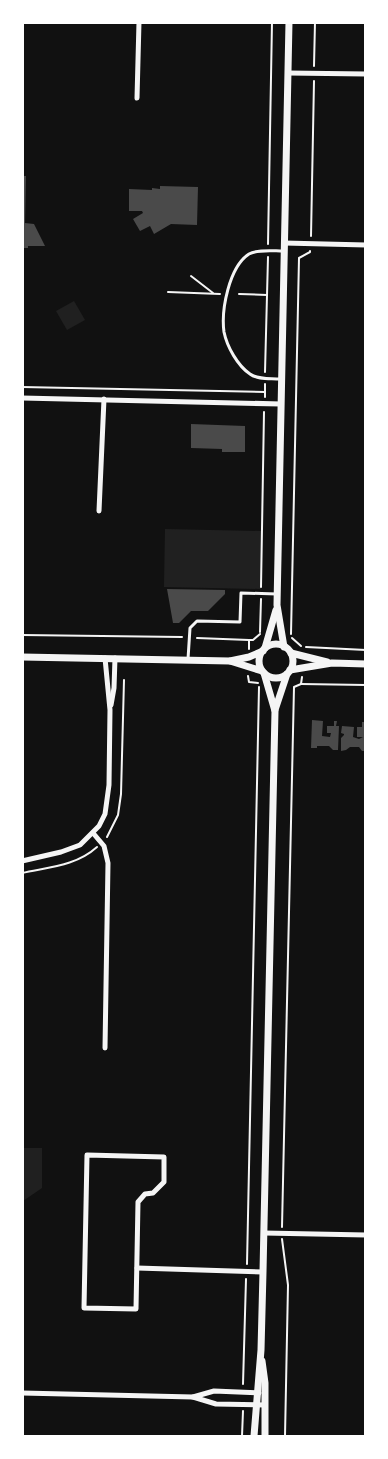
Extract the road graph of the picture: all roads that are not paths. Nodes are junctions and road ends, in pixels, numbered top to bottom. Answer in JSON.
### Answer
{"nodes":[{"id":1,"x":139,"y":22,"type":"edge"},
{"id":2,"x":289,"y":22,"type":"edge"},
{"id":3,"x":288,"y":73,"type":"junction"},
{"id":4,"x":366,"y":74,"type":"edge"},
{"id":5,"x":137,"y":98,"type":"dead end"},
{"id":6,"x":366,"y":245,"type":"edge"},
{"id":7,"x":284,"y":247,"type":"junction"},
{"id":8,"x":281,"y":379,"type":"junction"},
{"id":9,"x":22,"y":398,"type":"edge"},
{"id":10,"x":104,"y":399,"type":"junction"},
{"id":11,"x":281,"y":404,"type":"junction"},
{"id":12,"x":99,"y":512,"type":"dead end"},
{"id":13,"x":277,"y":594,"type":"junction"},
{"id":14,"x":277,"y":605,"type":"junction"},
{"id":15,"x":284,"y":647,"type":"junction"},
{"id":16,"x":264,"y":650,"type":"junction"},
{"id":17,"x":291,"y":653,"type":"junction"},
{"id":18,"x":22,"y":657,"type":"edge"},
{"id":19,"x":106,"y":658,"type":"junction"},
{"id":20,"x":115,"y":658,"type":"junction"},
{"id":21,"x":188,"y":660,"type":"junction"},
{"id":22,"x":230,"y":660,"type":"junction"},
{"id":23,"x":332,"y":663,"type":"junction"},
{"id":24,"x":366,"y":664,"type":"edge"},
{"id":25,"x":263,"y":672,"type":"junction"},
{"id":26,"x":289,"y":672,"type":"junction"},
{"id":27,"x":110,"y":710,"type":"junction"},
{"id":28,"x":275,"y":711,"type":"junction"},
{"id":29,"x":93,"y":833,"type":"junction"},
{"id":30,"x":22,"y":860,"type":"edge"},
{"id":31,"x":105,"y":1048,"type":"dead end"},
{"id":32,"x":264,"y":1233,"type":"junction"},
{"id":33,"x":366,"y":1235,"type":"edge"},
{"id":34,"x":137,"y":1268,"type":"junction"},
{"id":35,"x":263,"y":1272,"type":"junction"},
{"id":36,"x":261,"y":1350,"type":"junction"},
{"id":37,"x":22,"y":1393,"type":"edge"},
{"id":38,"x":257,"y":1393,"type":"junction"},
{"id":39,"x":265,"y":1394,"type":"junction"},
{"id":40,"x":193,"y":1397,"type":"junction"},
{"id":41,"x":256,"y":1405,"type":"junction"},
{"id":42,"x":265,"y":1405,"type":"junction"},
{"id":43,"x":254,"y":1436,"type":"edge"},
{"id":44,"x":265,"y":1436,"type":"edge"}],
"edges":[{"from":1,"to":5,"type":"street"},
{"from":2,"to":3,"type":"street"},
{"from":3,"to":4,"type":"street"},
{"from":3,"to":7,"type":"street"},
{"from":6,"to":7,"type":"street"},
{"from":7,"to":8,"type":"street"},
{"from":7,"to":8,"type":"lane"},
{"from":8,"to":11,"type":"street"},
{"from":9,"to":10,"type":"street"},
{"from":10,"to":11,"type":"street"},
{"from":10,"to":12,"type":"street"},
{"from":11,"to":13,"type":"street"},
{"from":13,"to":14,"type":"street"},
{"from":13,"to":21,"type":"lane"},
{"from":14,"to":15,"type":"street"},
{"from":14,"to":16,"type":"street"},
{"from":15,"to":16,"type":"street"},
{"from":15,"to":17,"type":"street"},
{"from":16,"to":22,"type":"street"},
{"from":16,"to":25,"type":"street"},
{"from":17,"to":23,"type":"street"},
{"from":17,"to":26,"type":"street"},
{"from":18,"to":19,"type":"street"},
{"from":19,"to":20,"type":"street"},
{"from":19,"to":27,"type":"street"},
{"from":20,"to":21,"type":"street"},
{"from":20,"to":27,"type":"street"},
{"from":21,"to":22,"type":"street"},
{"from":22,"to":25,"type":"street"},
{"from":23,"to":24,"type":"street"},
{"from":23,"to":26,"type":"street"},
{"from":25,"to":26,"type":"street"},
{"from":25,"to":28,"type":"street"},
{"from":26,"to":28,"type":"street"},
{"from":27,"to":29,"type":"street"},
{"from":28,"to":32,"type":"street"},
{"from":29,"to":30,"type":"street"},
{"from":29,"to":31,"type":"street"},
{"from":32,"to":33,"type":"street"},
{"from":32,"to":35,"type":"street"},
{"from":34,"to":34,"type":"street"},
{"from":34,"to":35,"type":"street"},
{"from":35,"to":36,"type":"street"},
{"from":36,"to":38,"type":"street"},
{"from":36,"to":39,"type":"street"},
{"from":37,"to":40,"type":"street"},
{"from":38,"to":39,"type":"street"},
{"from":38,"to":40,"type":"street"},
{"from":38,"to":41,"type":"street"},
{"from":39,"to":42,"type":"street"},
{"from":40,"to":41,"type":"street"},
{"from":41,"to":42,"type":"street"},
{"from":41,"to":43,"type":"street"},
{"from":42,"to":44,"type":"street"}]}
